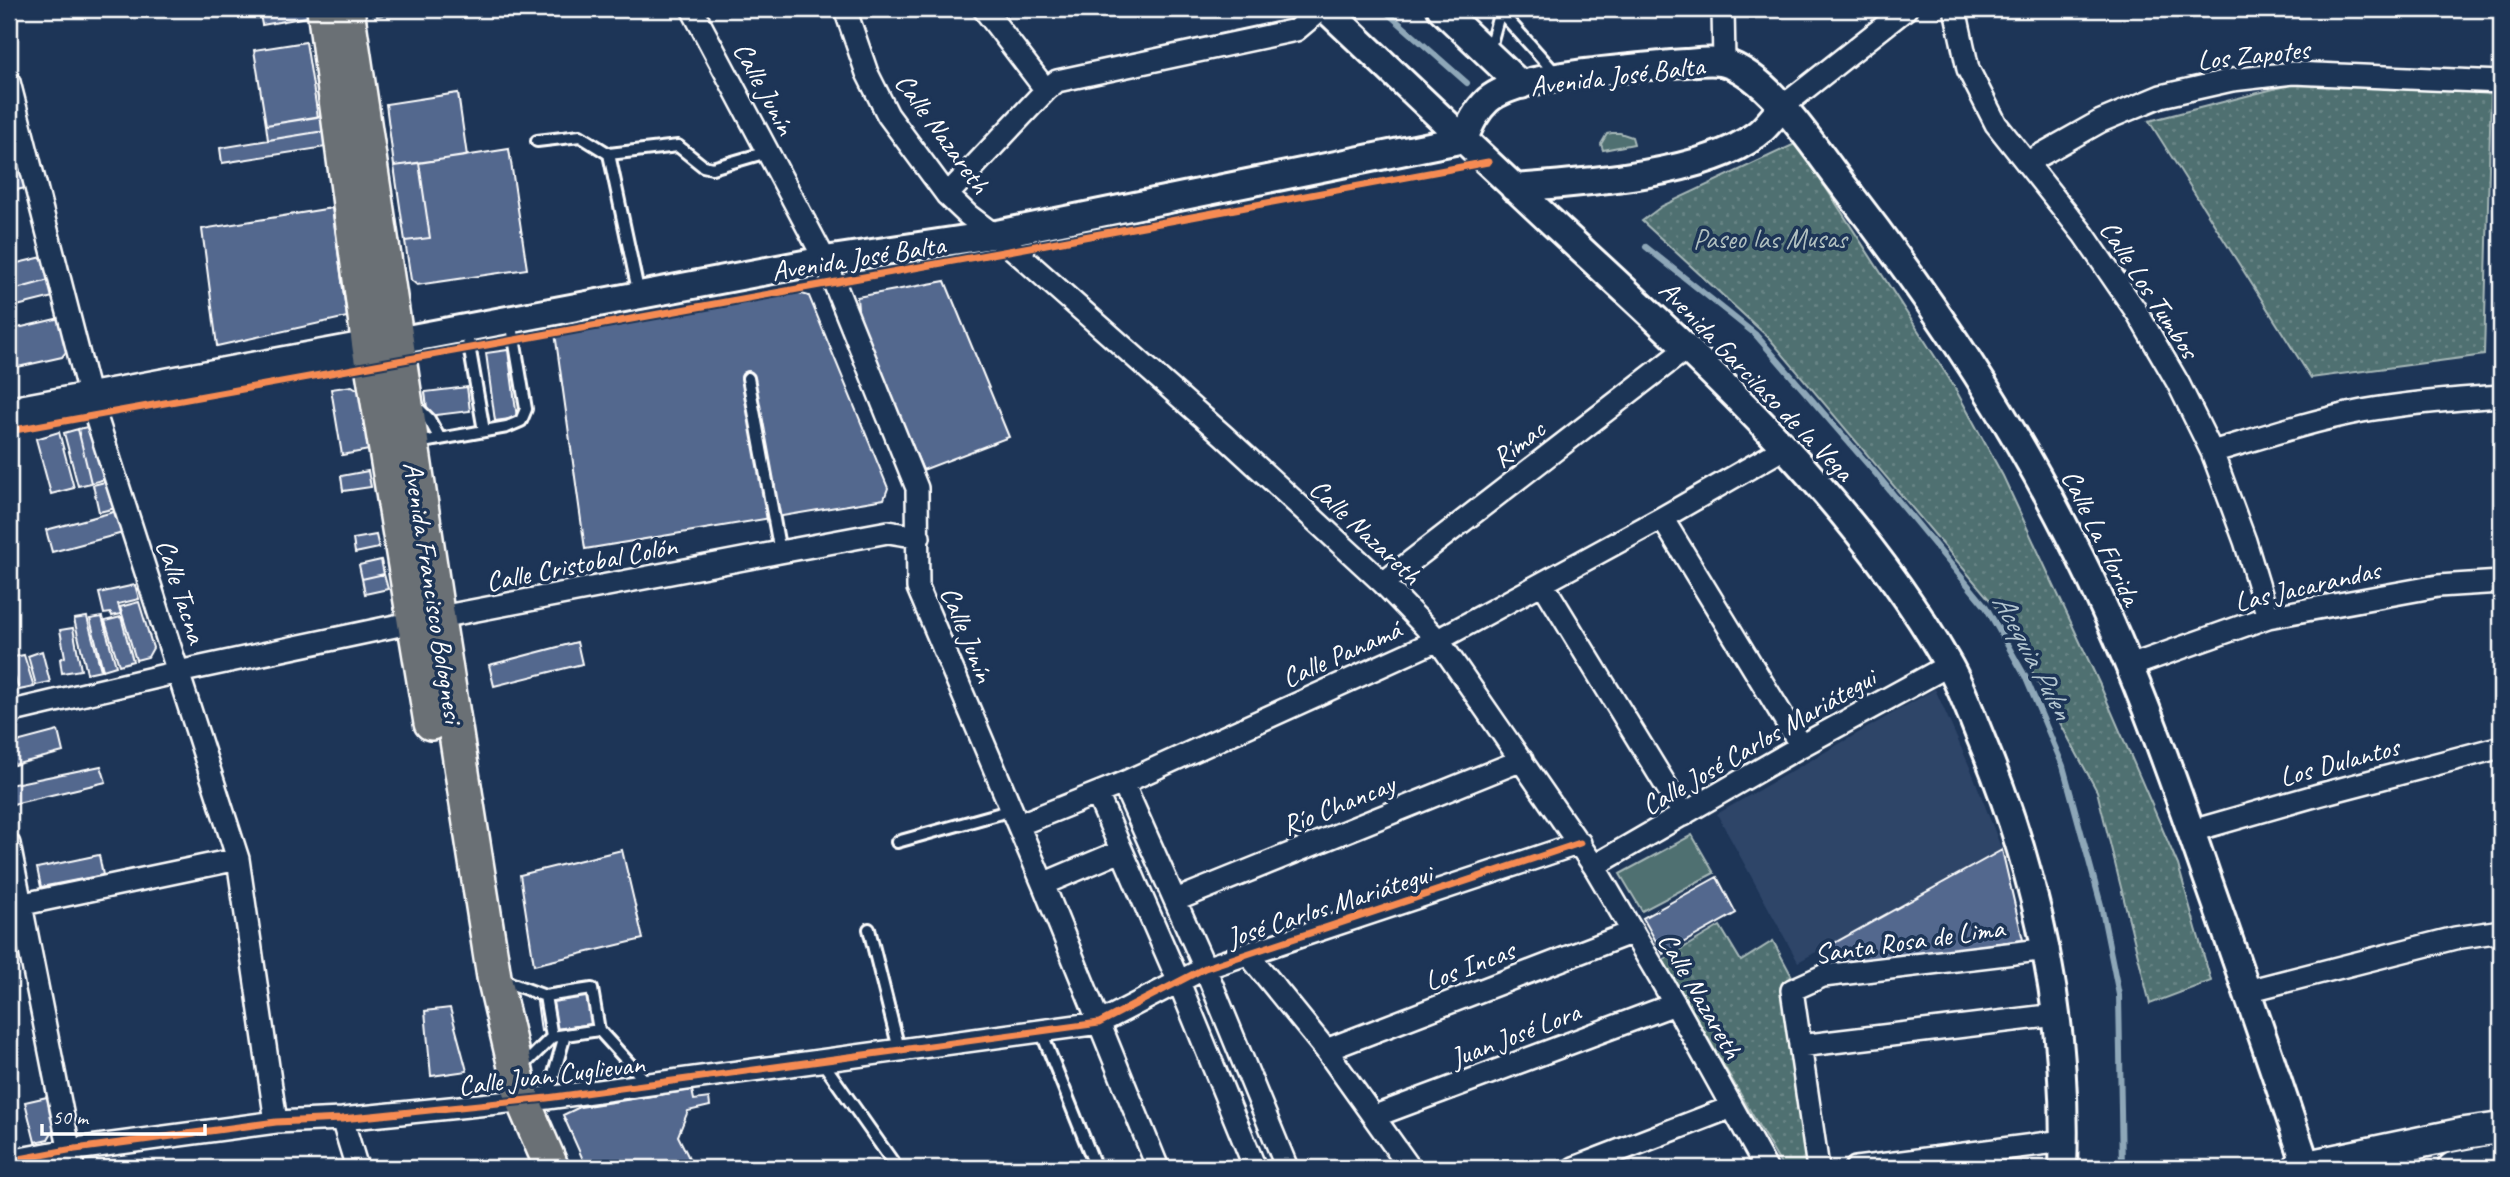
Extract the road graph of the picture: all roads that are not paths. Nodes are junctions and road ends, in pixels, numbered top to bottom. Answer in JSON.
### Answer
{"nodes":[{"id":1,"x":324,"y":9,"type":"edge"},
{"id":2,"x":347,"y":9,"type":"edge"},
{"id":3,"x":692,"y":9,"type":"edge"},
{"id":4,"x":845,"y":9,"type":"edge"},
{"id":5,"x":984,"y":9,"type":"edge"},
{"id":6,"x":1324,"y":9,"type":"edge"},
{"id":7,"x":1441,"y":9,"type":"edge"},
{"id":8,"x":1723,"y":9,"type":"edge"},
{"id":9,"x":1906,"y":9,"type":"edge"},
{"id":10,"x":1955,"y":9,"type":"edge"},
{"id":11,"x":1499,"y":10,"type":"edge"},
{"id":12,"x":1488,"y":53,"type":"junction"},
{"id":13,"x":1724,"y":62,"type":"junction"},
{"id":14,"x":1560,"y":78,"type":"junction"},
{"id":15,"x":9,"y":82,"type":"edge"},
{"id":16,"x":2501,"y":82,"type":"edge"},
{"id":17,"x":1521,"y":85,"type":"junction"},
{"id":18,"x":1046,"y":90,"type":"junction"},
{"id":19,"x":1782,"y":107,"type":"junction"},
{"id":20,"x":1464,"y":139,"type":"junction"},
{"id":21,"x":537,"y":141,"type":"dead end"},
{"id":22,"x":767,"y":152,"type":"junction"},
{"id":23,"x":609,"y":154,"type":"junction"},
{"id":24,"x":2028,"y":162,"type":"junction"},
{"id":25,"x":1514,"y":188,"type":"junction"},
{"id":26,"x":947,"y":195,"type":"junction"},
{"id":27,"x":992,"y":235,"type":"junction"},
{"id":28,"x":825,"y":260,"type":"junction"},
{"id":29,"x":639,"y":295,"type":"junction"},
{"id":30,"x":511,"y":320,"type":"junction"},
{"id":31,"x":466,"y":328,"type":"junction"},
{"id":32,"x":383,"y":344,"type":"junction"},
{"id":33,"x":1687,"y":348,"type":"junction"},
{"id":34,"x":748,"y":378,"type":"dead end"},
{"id":35,"x":2501,"y":396,"type":"edge"},
{"id":36,"x":90,"y":398,"type":"junction"},
{"id":37,"x":9,"y":413,"type":"edge"},
{"id":38,"x":484,"y":431,"type":"junction"},
{"id":39,"x":426,"y":442,"type":"junction"},
{"id":40,"x":1786,"y":447,"type":"junction"},
{"id":41,"x":2212,"y":452,"type":"junction"},
{"id":42,"x":1662,"y":518,"type":"junction"},
{"id":43,"x":919,"y":537,"type":"junction"},
{"id":44,"x":780,"y":552,"type":"junction"},
{"id":45,"x":2501,"y":582,"type":"edge"},
{"id":46,"x":1383,"y":583,"type":"junction"},
{"id":47,"x":1543,"y":584,"type":"junction"},
{"id":48,"x":2268,"y":617,"type":"junction"},
{"id":49,"x":426,"y":621,"type":"junction"},
{"id":50,"x":1438,"y":640,"type":"junction"},
{"id":51,"x":1949,"y":665,"type":"junction"},
{"id":52,"x":2130,"y":666,"type":"junction"},
{"id":53,"x":178,"y":672,"type":"junction"},
{"id":54,"x":9,"y":712,"type":"edge"},
{"id":55,"x":1801,"y":746,"type":"junction"},
{"id":56,"x":2501,"y":747,"type":"edge"},
{"id":57,"x":1522,"y":761,"type":"junction"},
{"id":58,"x":1123,"y":783,"type":"junction"},
{"id":59,"x":1097,"y":794,"type":"junction"},
{"id":60,"x":1684,"y":815,"type":"junction"},
{"id":61,"x":1015,"y":818,"type":"junction"},
{"id":62,"x":2192,"y":831,"type":"junction"},
{"id":63,"x":897,"y":842,"type":"dead end"},
{"id":64,"x":1580,"y":843,"type":"junction"},
{"id":65,"x":9,"y":844,"type":"edge"},
{"id":66,"x":1121,"y":851,"type":"junction"},
{"id":67,"x":238,"y":859,"type":"junction"},
{"id":68,"x":1594,"y":866,"type":"junction"},
{"id":69,"x":1043,"y":884,"type":"junction"},
{"id":70,"x":1175,"y":900,"type":"junction"},
{"id":71,"x":15,"y":906,"type":"edge"},
{"id":72,"x":869,"y":929,"type":"dead end"},
{"id":73,"x":2501,"y":931,"type":"edge"},
{"id":74,"x":1633,"y":932,"type":"junction"},
{"id":75,"x":2048,"y":949,"type":"junction"},
{"id":76,"x":1248,"y":954,"type":"junction"},
{"id":77,"x":1205,"y":968,"type":"junction"},
{"id":78,"x":494,"y":977,"type":"junction"},
{"id":79,"x":1178,"y":980,"type":"junction"},
{"id":80,"x":2247,"y":991,"type":"junction"},
{"id":81,"x":545,"y":996,"type":"junction"},
{"id":82,"x":1675,"y":1004,"type":"junction"},
{"id":83,"x":2056,"y":1015,"type":"junction"},
{"id":84,"x":1099,"y":1023,"type":"junction"},
{"id":85,"x":599,"y":1030,"type":"junction"},
{"id":86,"x":1041,"y":1031,"type":"junction"},
{"id":87,"x":565,"y":1035,"type":"junction"},
{"id":88,"x":552,"y":1037,"type":"junction"},
{"id":89,"x":1800,"y":1046,"type":"junction"},
{"id":90,"x":899,"y":1049,"type":"junction"},
{"id":91,"x":1326,"y":1050,"type":"junction"},
{"id":92,"x":821,"y":1060,"type":"junction"},
{"id":93,"x":648,"y":1084,"type":"junction"},
{"id":94,"x":522,"y":1093,"type":"junction"},
{"id":95,"x":1732,"y":1107,"type":"junction"},
{"id":96,"x":1375,"y":1116,"type":"junction"},
{"id":97,"x":342,"y":1119,"type":"junction"},
{"id":98,"x":276,"y":1122,"type":"junction"},
{"id":99,"x":2501,"y":1128,"type":"edge"},
{"id":100,"x":2064,"y":1141,"type":"junction"},
{"id":101,"x":70,"y":1159,"type":"edge"},
{"id":102,"x":2501,"y":1159,"type":"edge"},
{"id":103,"x":9,"y":1161,"type":"edge"},
{"id":104,"x":2303,"y":1167,"type":"edge"},
{"id":105,"x":357,"y":1168,"type":"edge"},
{"id":106,"x":528,"y":1168,"type":"edge"},
{"id":107,"x":552,"y":1168,"type":"edge"},
{"id":108,"x":897,"y":1168,"type":"edge"},
{"id":109,"x":1096,"y":1168,"type":"edge"},
{"id":110,"x":1158,"y":1168,"type":"edge"},
{"id":111,"x":1255,"y":1168,"type":"edge"},
{"id":112,"x":1287,"y":1168,"type":"edge"},
{"id":113,"x":1410,"y":1168,"type":"edge"},
{"id":114,"x":1574,"y":1168,"type":"edge"},
{"id":115,"x":1766,"y":1168,"type":"edge"},
{"id":116,"x":1818,"y":1168,"type":"edge"},
{"id":117,"x":1856,"y":1168,"type":"edge"},
{"id":118,"x":2063,"y":1168,"type":"edge"},
{"id":119,"x":2453,"y":1168,"type":"edge"}],
"edges":[{"from":1,"to":32,"type":"main road","name":"Avenida Francisco Bolognesi"},
{"from":2,"to":32,"type":"main road","name":"Avenida Francisco Bolognesi"},
{"from":3,"to":22,"type":"street","name":"Calle Junín"},
{"from":4,"to":26,"type":"street","name":"Calle Nazareth"},
{"from":5,"to":18,"type":"street"},
{"from":6,"to":18,"type":"street"},
{"from":6,"to":20,"type":"street","name":"Avenida Garcilaso de la Vega"},
{"from":7,"to":12,"type":"street"},
{"from":8,"to":13,"type":"street"},
{"from":9,"to":19,"type":"street"},
{"from":10,"to":24,"type":"street","name":"Calle Los Tumbos"},
{"from":11,"to":12,"type":"lane"},
{"from":11,"to":14,"type":"lane"},
{"from":12,"to":17,"type":"street"},
{"from":13,"to":14,"type":"street","name":"Avenida José Balta"},
{"from":13,"to":19,"type":"street","name":"Calle La Florida"},
{"from":14,"to":17,"type":"street","name":"Avenida José Balta"},
{"from":15,"to":36,"type":"street","name":"Calle Tacna"},
{"from":16,"to":24,"type":"street","name":"Los Zapotes"},
{"from":17,"to":20,"type":"street","name":"Avenida José Balta"},
{"from":18,"to":26,"type":"street"},
{"from":19,"to":25,"type":"street"},
{"from":19,"to":52,"type":"street","name":"Calle La Florida"},
{"from":20,"to":25,"type":"street","name":"Avenida Garcilaso de la Vega"},
{"from":20,"to":27,"type":"street","name":"Avenida José Balta"},
{"from":21,"to":23,"type":"lane"},
{"from":22,"to":23,"type":"lane"},
{"from":22,"to":28,"type":"street","name":"Calle Junín"},
{"from":23,"to":29,"type":"lane"},
{"from":24,"to":41,"type":"street","name":"Calle Los Tumbos"},
{"from":25,"to":33,"type":"street","name":"Avenida Garcilaso de la Vega"},
{"from":26,"to":27,"type":"street","name":"Calle Nazareth"},
{"from":27,"to":28,"type":"street","name":"Avenida José Balta"},
{"from":27,"to":46,"type":"street","name":"Calle Nazareth"},
{"from":28,"to":29,"type":"street","name":"Avenida José Balta"},
{"from":28,"to":43,"type":"street","name":"Calle Junín"},
{"from":29,"to":30,"type":"street","name":"Avenida José Balta"},
{"from":30,"to":31,"type":"street","name":"Avenida José Balta"},
{"from":30,"to":38,"type":"lane"},
{"from":31,"to":32,"type":"street","name":"Avenida José Balta"},
{"from":31,"to":38,"type":"lane"},
{"from":32,"to":36,"type":"main road","name":"Avenida José Balta"},
{"from":32,"to":39,"type":"main road","name":"Avenida Francisco Bolognesi"},
{"from":32,"to":49,"type":"main road","name":"Avenida Francisco Bolognesi"},
{"from":33,"to":40,"type":"street","name":"Avenida Garcilaso de la Vega"},
{"from":33,"to":46,"type":"street","name":"Rímac"},
{"from":34,"to":44,"type":"lane"},
{"from":35,"to":41,"type":"street"},
{"from":36,"to":37,"type":"main road","name":"Avenida José Balta"},
{"from":36,"to":53,"type":"street","name":"Calle Tacna"},
{"from":38,"to":39,"type":"lane"},
{"from":39,"to":49,"type":"main road","name":"Avenida Francisco Bolognesi"},
{"from":40,"to":42,"type":"street","name":"Calle Panamá"},
{"from":40,"to":51,"type":"street","name":"Avenida Garcilaso de la Vega"},
{"from":41,"to":48,"type":"street","name":"Calle Los Tumbos"},
{"from":42,"to":47,"type":"street","name":"Calle Panamá"},
{"from":42,"to":55,"type":"street"},
{"from":43,"to":44,"type":"street","name":"Calle Cristobal Colón"},
{"from":43,"to":61,"type":"street","name":"Calle Junín"},
{"from":44,"to":49,"type":"street","name":"Calle Cristobal Colón"},
{"from":45,"to":48,"type":"street","name":"Las Jacarandas"},
{"from":46,"to":50,"type":"street","name":"Calle Nazareth"},
{"from":47,"to":50,"type":"street","name":"Calle Panamá"},
{"from":47,"to":60,"type":"street"},
{"from":48,"to":52,"type":"street","name":"Las Jacarandas"},
{"from":49,"to":53,"type":"street","name":"Calle Cristobal Colón"},
{"from":49,"to":78,"type":"main road","name":"Avenida Francisco Bolognesi"},
{"from":49,"to":94,"type":"main road","name":"Avenida Francisco Bolognesi"},
{"from":50,"to":57,"type":"street","name":"Calle Nazareth"},
{"from":50,"to":58,"type":"street","name":"Calle Panamá"},
{"from":51,"to":55,"type":"street","name":"Calle José Carlos Mariátegui"},
{"from":51,"to":75,"type":"street","name":"Avenida Garcilaso de la Vega"},
{"from":52,"to":62,"type":"street","name":"Calle La Florida"},
{"from":53,"to":54,"type":"street","name":"Calle Cristobal Colón"},
{"from":53,"to":67,"type":"street","name":"Calle Tacna"},
{"from":55,"to":60,"type":"street","name":"Calle José Carlos Mariátegui"},
{"from":56,"to":62,"type":"street","name":"Los Dulantos"},
{"from":57,"to":64,"type":"street","name":"Calle Nazareth"},
{"from":57,"to":70,"type":"street","name":"Río Chancay"},
{"from":58,"to":59,"type":"street","name":"Calle Panamá"},
{"from":58,"to":70,"type":"street"},
{"from":59,"to":61,"type":"street","name":"Calle Panamá"},
{"from":59,"to":66,"type":"street"},
{"from":60,"to":68,"type":"street","name":"Calle José Carlos Mariátegui"},
{"from":61,"to":63,"type":"lane"},
{"from":61,"to":69,"type":"street","name":"Calle Junín"},
{"from":62,"to":80,"type":"street","name":"Calle La Florida"},
{"from":64,"to":68,"type":"street","name":"Calle Nazareth"},
{"from":64,"to":76,"type":"street","name":"José Carlos Mariátegui"},
{"from":65,"to":71,"type":"street"},
{"from":66,"to":69,"type":"street"},
{"from":66,"to":79,"type":"street"},
{"from":67,"to":71,"type":"street"},
{"from":67,"to":98,"type":"street","name":"Calle Tacna"},
{"from":68,"to":74,"type":"street","name":"Calle Nazareth"},
{"from":69,"to":84,"type":"street","name":"Calle Junín"},
{"from":70,"to":77,"type":"street"},
{"from":71,"to":101,"type":"street"},
{"from":72,"to":90,"type":"lane"},
{"from":73,"to":80,"type":"street"},
{"from":74,"to":82,"type":"street","name":"Calle Nazareth"},
{"from":74,"to":91,"type":"street","name":"Los Incas"},
{"from":75,"to":83,"type":"street","name":"Avenida Garcilaso de la Vega"},
{"from":75,"to":89,"type":"street","name":"Santa Rosa de Lima"},
{"from":76,"to":77,"type":"street","name":"José Carlos Mariátegui"},
{"from":76,"to":91,"type":"street"},
{"from":77,"to":79,"type":"street","name":"José Carlos Mariátegui"},
{"from":77,"to":112,"type":"street"},
{"from":78,"to":81,"type":"lane"},
{"from":78,"to":94,"type":"main road","name":"Avenida Francisco Bolognesi"},
{"from":79,"to":84,"type":"street","name":"José Carlos Mariátegui"},
{"from":79,"to":111,"type":"street"},
{"from":80,"to":104,"type":"street","name":"Calle La Florida"},
{"from":81,"to":85,"type":"lane"},
{"from":81,"to":88,"type":"lane"},
{"from":82,"to":95,"type":"street","name":"Calle Nazareth"},
{"from":82,"to":96,"type":"street","name":"Juan José Lora"},
{"from":83,"to":89,"type":"street"},
{"from":83,"to":100,"type":"street","name":"Avenida Garcilaso de la Vega"},
{"from":84,"to":86,"type":"street","name":"Calle Juan Cuglievan"},
{"from":84,"to":110,"type":"street","name":"Calle Junín"},
{"from":85,"to":87,"type":"lane"},
{"from":85,"to":93,"type":"lane"},
{"from":86,"to":90,"type":"street","name":"Calle Juan Cuglievan"},
{"from":86,"to":109,"type":"lane"},
{"from":87,"to":88,"type":"lane"},
{"from":87,"to":94,"type":"lane"},
{"from":88,"to":94,"type":"lane"},
{"from":89,"to":116,"type":"street","name":"Santa Rosa de Lima"},
{"from":90,"to":92,"type":"street","name":"Calle Juan Cuglievan"},
{"from":91,"to":96,"type":"street"},
{"from":92,"to":93,"type":"street","name":"Calle Juan Cuglievan"},
{"from":92,"to":108,"type":"lane"},
{"from":93,"to":94,"type":"street","name":"Calle Juan Cuglievan"},
{"from":94,"to":97,"type":"street","name":"Calle Juan Cuglievan"},
{"from":94,"to":106,"type":"main road","name":"Avenida Francisco Bolognesi"},
{"from":94,"to":107,"type":"main road","name":"Avenida Francisco Bolognesi"},
{"from":95,"to":114,"type":"street"},
{"from":95,"to":115,"type":"street","name":"Calle Nazareth"},
{"from":96,"to":113,"type":"street"},
{"from":97,"to":98,"type":"street","name":"Calle Juan Cuglievan"},
{"from":97,"to":105,"type":"street"},
{"from":98,"to":101,"type":"street","name":"Calle Juan Cuglievan"},
{"from":99,"to":104,"type":"main road"},
{"from":100,"to":117,"type":"street"},
{"from":100,"to":118,"type":"street","name":"Avenida Garcilaso de la Vega"},
{"from":101,"to":103,"type":"street","name":"Calle Juan Cuglievan"},
{"from":102,"to":119,"type":"main road"}]}
